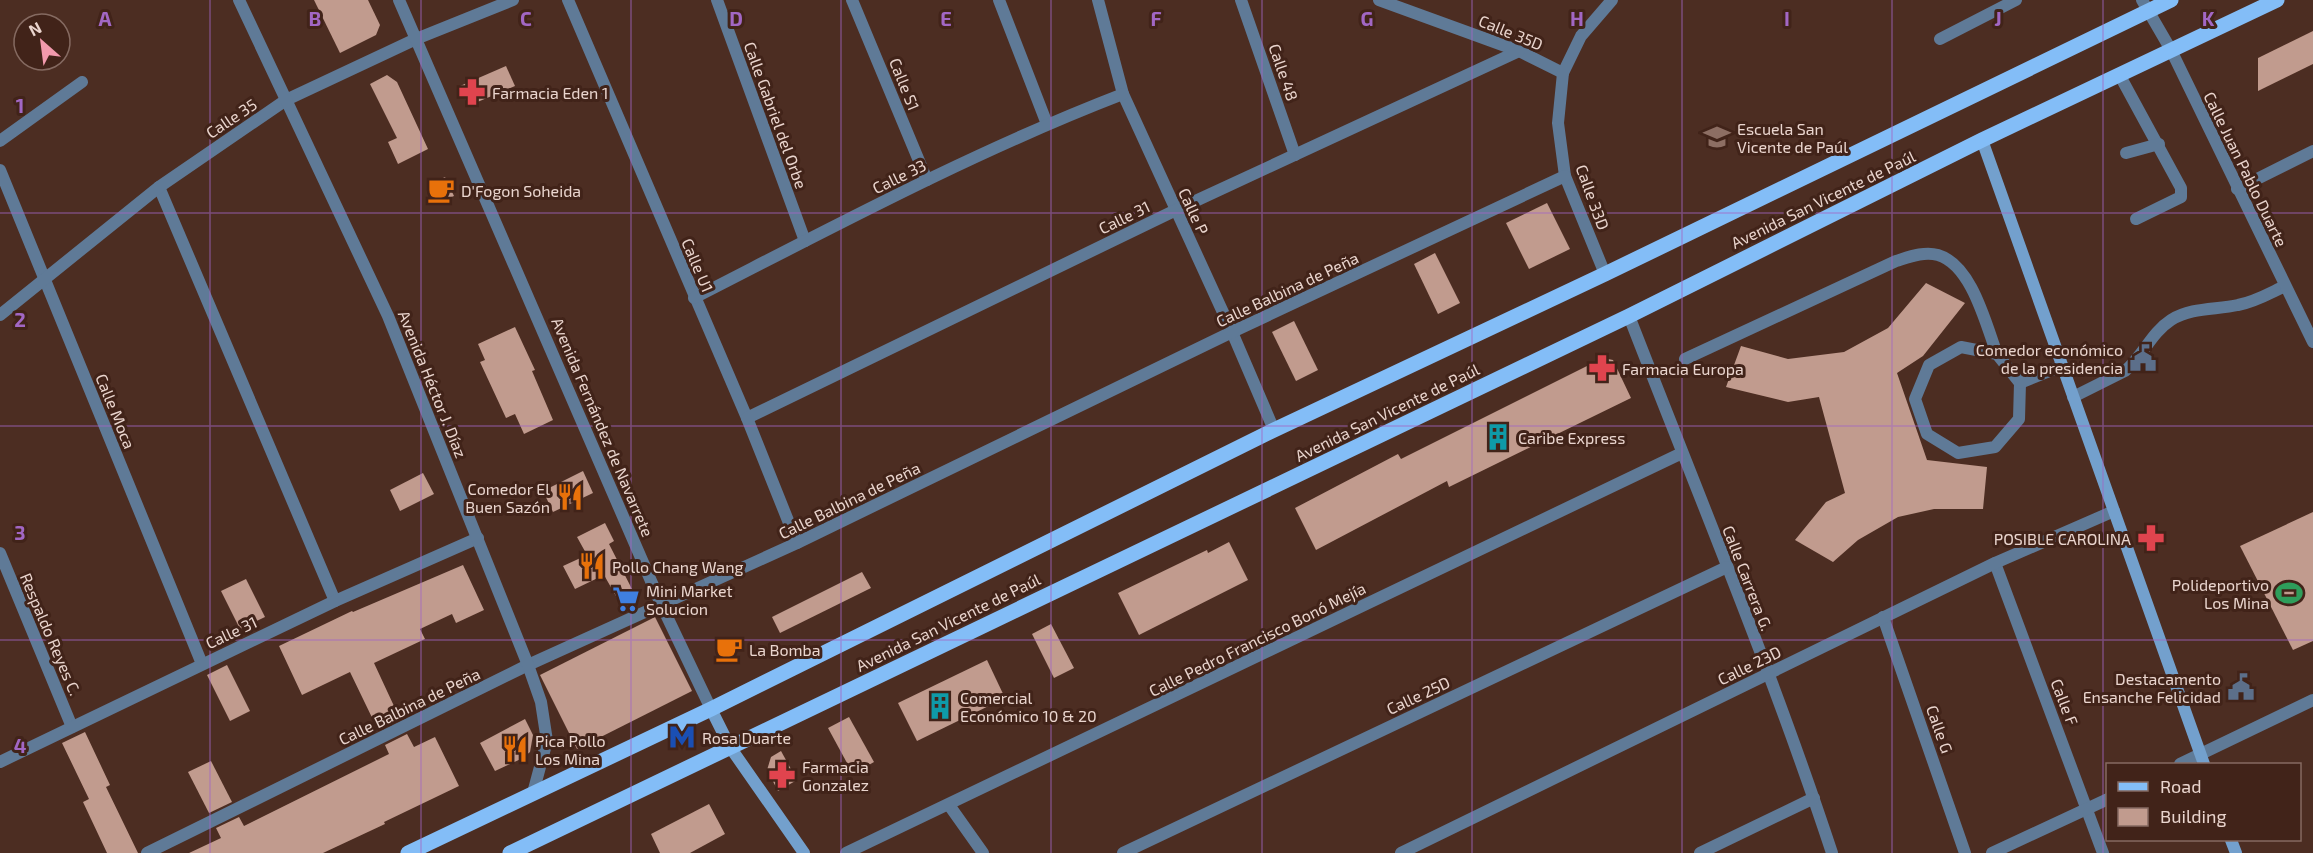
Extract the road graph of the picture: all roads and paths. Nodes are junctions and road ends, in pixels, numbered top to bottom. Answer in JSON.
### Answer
{"nodes":[{"id":1,"x":239,"y":0,"type":"edge"},
{"id":2,"x":399,"y":0,"type":"edge"},
{"id":3,"x":513,"y":0,"type":"edge"},
{"id":4,"x":568,"y":0,"type":"edge"},
{"id":5,"x":717,"y":0,"type":"edge"},
{"id":6,"x":852,"y":0,"type":"edge"},
{"id":7,"x":999,"y":0,"type":"edge"},
{"id":8,"x":1098,"y":0,"type":"edge"},
{"id":9,"x":1241,"y":0,"type":"edge"},
{"id":10,"x":1379,"y":0,"type":"edge"},
{"id":11,"x":1612,"y":0,"type":"edge"},
{"id":12,"x":2016,"y":0,"type":"edge"},
{"id":13,"x":2171,"y":0,"type":"edge"},
{"id":14,"x":2277,"y":0,"type":"edge"},
{"id":15,"x":2145,"y":5,"type":"edge"},
{"id":16,"x":416,"y":39,"type":"junction"},
{"id":17,"x":1940,"y":39,"type":"dead end"},
{"id":18,"x":2171,"y":50,"type":"junction"},
{"id":19,"x":1520,"y":51,"type":"junction"},
{"id":20,"x":1563,"y":73,"type":"junction"},
{"id":21,"x":2119,"y":74,"type":"junction"},
{"id":22,"x":82,"y":81,"type":"dead end"},
{"id":23,"x":1123,"y":94,"type":"junction"},
{"id":24,"x":286,"y":100,"type":"junction"},
{"id":25,"x":1047,"y":124,"type":"junction"},
{"id":26,"x":1982,"y":140,"type":"junction"},
{"id":27,"x":0,"y":141,"type":"edge"},
{"id":28,"x":2159,"y":144,"type":"junction"},
{"id":29,"x":2313,"y":151,"type":"edge"},
{"id":30,"x":2126,"y":153,"type":"dead end"},
{"id":31,"x":1295,"y":155,"type":"junction"},
{"id":32,"x":0,"y":170,"type":"edge"},
{"id":33,"x":1565,"y":176,"type":"junction"},
{"id":34,"x":927,"y":180,"type":"junction"},
{"id":35,"x":159,"y":187,"type":"junction"},
{"id":36,"x":2237,"y":189,"type":"junction"},
{"id":37,"x":1176,"y":210,"type":"junction"},
{"id":38,"x":2136,"y":219,"type":"dead end"},
{"id":39,"x":805,"y":242,"type":"junction"},
{"id":40,"x":1605,"y":274,"type":"junction"},
{"id":41,"x":45,"y":279,"type":"junction"},
{"id":42,"x":2285,"y":286,"type":"junction"},
{"id":43,"x":694,"y":298,"type":"junction"},
{"id":44,"x":0,"y":315,"type":"edge"},
{"id":45,"x":1629,"y":316,"type":"junction"},
{"id":46,"x":1232,"y":332,"type":"junction"},
{"id":47,"x":2313,"y":342,"type":"edge"},
{"id":48,"x":1997,"y":354,"type":"junction"},
{"id":49,"x":1685,"y":358,"type":"dead end"},
{"id":50,"x":2062,"y":366,"type":"junction"},
{"id":51,"x":2020,"y":383,"type":"junction"},
{"id":52,"x":2073,"y":397,"type":"junction"},
{"id":53,"x":747,"y":418,"type":"junction"},
{"id":54,"x":1274,"y":430,"type":"junction"},
{"id":55,"x":1682,"y":453,"type":"junction"},
{"id":56,"x":2114,"y":511,"type":"junction"},
{"id":57,"x":478,"y":538,"type":"junction"},
{"id":58,"x":797,"y":543,"type":"junction"},
{"id":59,"x":0,"y":553,"type":"edge"},
{"id":60,"x":1995,"y":563,"type":"junction"},
{"id":61,"x":1727,"y":567,"type":"junction"},
{"id":62,"x":335,"y":601,"type":"junction"},
{"id":63,"x":661,"y":604,"type":"junction"},
{"id":64,"x":1883,"y":616,"type":"junction"},
{"id":65,"x":202,"y":664,"type":"junction"},
{"id":66,"x":528,"y":665,"type":"junction"},
{"id":67,"x":1768,"y":675,"type":"junction"},
{"id":68,"x":2313,"y":700,"type":"edge"},
{"id":69,"x":711,"y":709,"type":"junction"},
{"id":70,"x":72,"y":727,"type":"junction"},
{"id":71,"x":730,"y":747,"type":"junction"},
{"id":72,"x":2203,"y":759,"type":"edge"},
{"id":73,"x":0,"y":762,"type":"edge"},
{"id":74,"x":2188,"y":763,"type":"edge"},
{"id":75,"x":533,"y":793,"type":"junction"},
{"id":76,"x":1814,"y":798,"type":"junction"},
{"id":77,"x":2106,"y":800,"type":"edge"},
{"id":78,"x":948,"y":805,"type":"junction"},
{"id":79,"x":2088,"y":808,"type":"junction"},
{"id":80,"x":147,"y":853,"type":"edge"},
{"id":81,"x":408,"y":853,"type":"edge"},
{"id":82,"x":510,"y":853,"type":"edge"},
{"id":83,"x":804,"y":853,"type":"edge"},
{"id":84,"x":846,"y":853,"type":"edge"},
{"id":85,"x":982,"y":853,"type":"edge"},
{"id":86,"x":1123,"y":853,"type":"edge"},
{"id":87,"x":1401,"y":853,"type":"edge"},
{"id":88,"x":1700,"y":853,"type":"edge"},
{"id":89,"x":1832,"y":853,"type":"edge"},
{"id":90,"x":1965,"y":853,"type":"edge"},
{"id":91,"x":1992,"y":853,"type":"edge"},
{"id":92,"x":2103,"y":853,"type":"edge"}],
"edges":[{"from":1,"to":24,"type":"street","name":"Avenida Héctor J. Díaz"},
{"from":2,"to":16,"type":"street","name":"Avenida Fernández de Navarrete"},
{"from":3,"to":16,"type":"street","name":"Calle 35"},
{"from":4,"to":43,"type":"street","name":"Calle U1"},
{"from":5,"to":39,"type":"street","name":"Calle Gabriel del Orbe"},
{"from":6,"to":34,"type":"street","name":"Calle S1"},
{"from":7,"to":25,"type":"street"},
{"from":8,"to":23,"type":"street","name":"Calle P"},
{"from":9,"to":31,"type":"street","name":"Calle 48"},
{"from":10,"to":19,"type":"street","name":"Calle 35D"},
{"from":11,"to":20,"type":"street","name":"Calle 33D"},
{"from":12,"to":17,"type":"street"},
{"from":13,"to":15,"type":"main road","name":"Avenida San Vicente de Paúl"},
{"from":14,"to":18,"type":"main road","name":"Avenida San Vicente de Paúl"},
{"from":15,"to":18,"type":"street","name":"Calle Juan Pablo Duarte"},
{"from":15,"to":40,"type":"main road","name":"Avenida San Vicente de Paúl"},
{"from":16,"to":24,"type":"street","name":"Calle 35"},
{"from":16,"to":63,"type":"street","name":"Avenida Fernández de Navarrete"},
{"from":18,"to":21,"type":"main road","name":"Avenida San Vicente de Paúl"},
{"from":18,"to":36,"type":"street","name":"Calle Juan Pablo Duarte"},
{"from":19,"to":20,"type":"street","name":"Calle 35D"},
{"from":19,"to":31,"type":"street","name":"Calle 31"},
{"from":20,"to":33,"type":"street","name":"Calle 33D"},
{"from":21,"to":26,"type":"main road","name":"Avenida San Vicente de Paúl"},
{"from":21,"to":28,"type":"street"},
{"from":22,"to":27,"type":"street"},
{"from":23,"to":25,"type":"street","name":"Calle 33"},
{"from":23,"to":37,"type":"street","name":"Calle P"},
{"from":24,"to":35,"type":"street","name":"Calle 35"},
{"from":24,"to":57,"type":"street","name":"Avenida Héctor J. Díaz"},
{"from":25,"to":34,"type":"street","name":"Calle 33"},
{"from":26,"to":45,"type":"main road","name":"Avenida San Vicente de Paúl"},
{"from":26,"to":50,"type":"main road"},
{"from":28,"to":30,"type":"street"},
{"from":28,"to":38,"type":"street"},
{"from":29,"to":36,"type":"street"},
{"from":31,"to":37,"type":"street","name":"Calle 31"},
{"from":32,"to":41,"type":"street","name":"Calle Moca"},
{"from":33,"to":40,"type":"street","name":"Calle 33D"},
{"from":33,"to":46,"type":"street","name":"Calle Balbina de Peña"},
{"from":34,"to":39,"type":"street","name":"Calle 33"},
{"from":35,"to":41,"type":"street","name":"Calle 35"},
{"from":35,"to":62,"type":"street"},
{"from":36,"to":42,"type":"street","name":"Calle Juan Pablo Duarte"},
{"from":37,"to":46,"type":"street","name":"Calle P"},
{"from":37,"to":53,"type":"street","name":"Calle 31"},
{"from":39,"to":43,"type":"street","name":"Calle 33"},
{"from":40,"to":54,"type":"main road","name":"Avenida San Vicente de Paúl"},
{"from":41,"to":44,"type":"street","name":"Calle 35"},
{"from":41,"to":65,"type":"street","name":"Calle Moca"},
{"from":42,"to":47,"type":"street","name":"Calle Juan Pablo Duarte"},
{"from":42,"to":52,"type":"street"},
{"from":43,"to":53,"type":"street","name":"Calle U1"},
{"from":45,"to":55,"type":"street","name":"Calle Carrera G."},
{"from":45,"to":71,"type":"main road","name":"Avenida San Vicente de Paúl"},
{"from":46,"to":54,"type":"street","name":"Calle P"},
{"from":46,"to":58,"type":"street","name":"Calle Balbina de Peña"},
{"from":48,"to":49,"type":"street"},
{"from":48,"to":51,"type":"street"},
{"from":48,"to":51,"type":"street"},
{"from":50,"to":51,"type":"street"},
{"from":50,"to":52,"type":"main road"},
{"from":52,"to":56,"type":"main road"},
{"from":53,"to":58,"type":"street","name":"Calle U1"},
{"from":54,"to":69,"type":"main road","name":"Avenida San Vicente de Paúl"},
{"from":55,"to":61,"type":"street","name":"Calle Carrera G."},
{"from":55,"to":78,"type":"street","name":"Calle Pedro Francisco Bonó Mejía"},
{"from":56,"to":60,"type":"street","name":"Calle 23D"},
{"from":56,"to":72,"type":"main road"},
{"from":57,"to":62,"type":"street","name":"Calle 31"},
{"from":57,"to":66,"type":"street","name":"Avenida Héctor J. Díaz"},
{"from":58,"to":63,"type":"street","name":"Calle Balbina de Peña"},
{"from":59,"to":70,"type":"street","name":"Respaldo Reyes C."},
{"from":60,"to":64,"type":"street","name":"Calle 23D"},
{"from":60,"to":79,"type":"street","name":"Calle F"},
{"from":61,"to":67,"type":"street","name":"Calle Carrera G."},
{"from":61,"to":86,"type":"street","name":"Calle 25D"},
{"from":62,"to":65,"type":"street","name":"Calle 31"},
{"from":63,"to":66,"type":"street","name":"Calle Balbina de Peña"},
{"from":63,"to":69,"type":"street","name":"Avenida Fernández de Navarrete"},
{"from":64,"to":67,"type":"street","name":"Calle 23D"},
{"from":64,"to":90,"type":"street","name":"Calle G"},
{"from":65,"to":70,"type":"street","name":"Calle 31"},
{"from":66,"to":75,"type":"street","name":"Avenida Héctor J. Díaz"},
{"from":66,"to":80,"type":"street","name":"Calle Balbina de Peña"},
{"from":67,"to":76,"type":"street","name":"Calle Carrera G."},
{"from":67,"to":87,"type":"street","name":"Calle 23D"},
{"from":68,"to":72,"type":"street"},
{"from":69,"to":71,"type":"main road","name":"Avenida Fernández de Navarrete"},
{"from":69,"to":75,"type":"main road","name":"Avenida San Vicente de Paúl"},
{"from":70,"to":73,"type":"street","name":"Calle 31"},
{"from":71,"to":82,"type":"main road","name":"Avenida San Vicente de Paúl"},
{"from":71,"to":83,"type":"main road","name":"Avenida Fernández de Navarrete"},
{"from":72,"to":74,"type":"street"},
{"from":75,"to":81,"type":"main road","name":"Avenida San Vicente de Paúl"},
{"from":76,"to":88,"type":"street"},
{"from":76,"to":89,"type":"street","name":"Calle Carrera G."},
{"from":77,"to":79,"type":"street"},
{"from":78,"to":84,"type":"street","name":"Calle Pedro Francisco Bonó Mejía"},
{"from":78,"to":85,"type":"street"},
{"from":79,"to":91,"type":"street"},
{"from":79,"to":92,"type":"street","name":"Calle F"}]}
